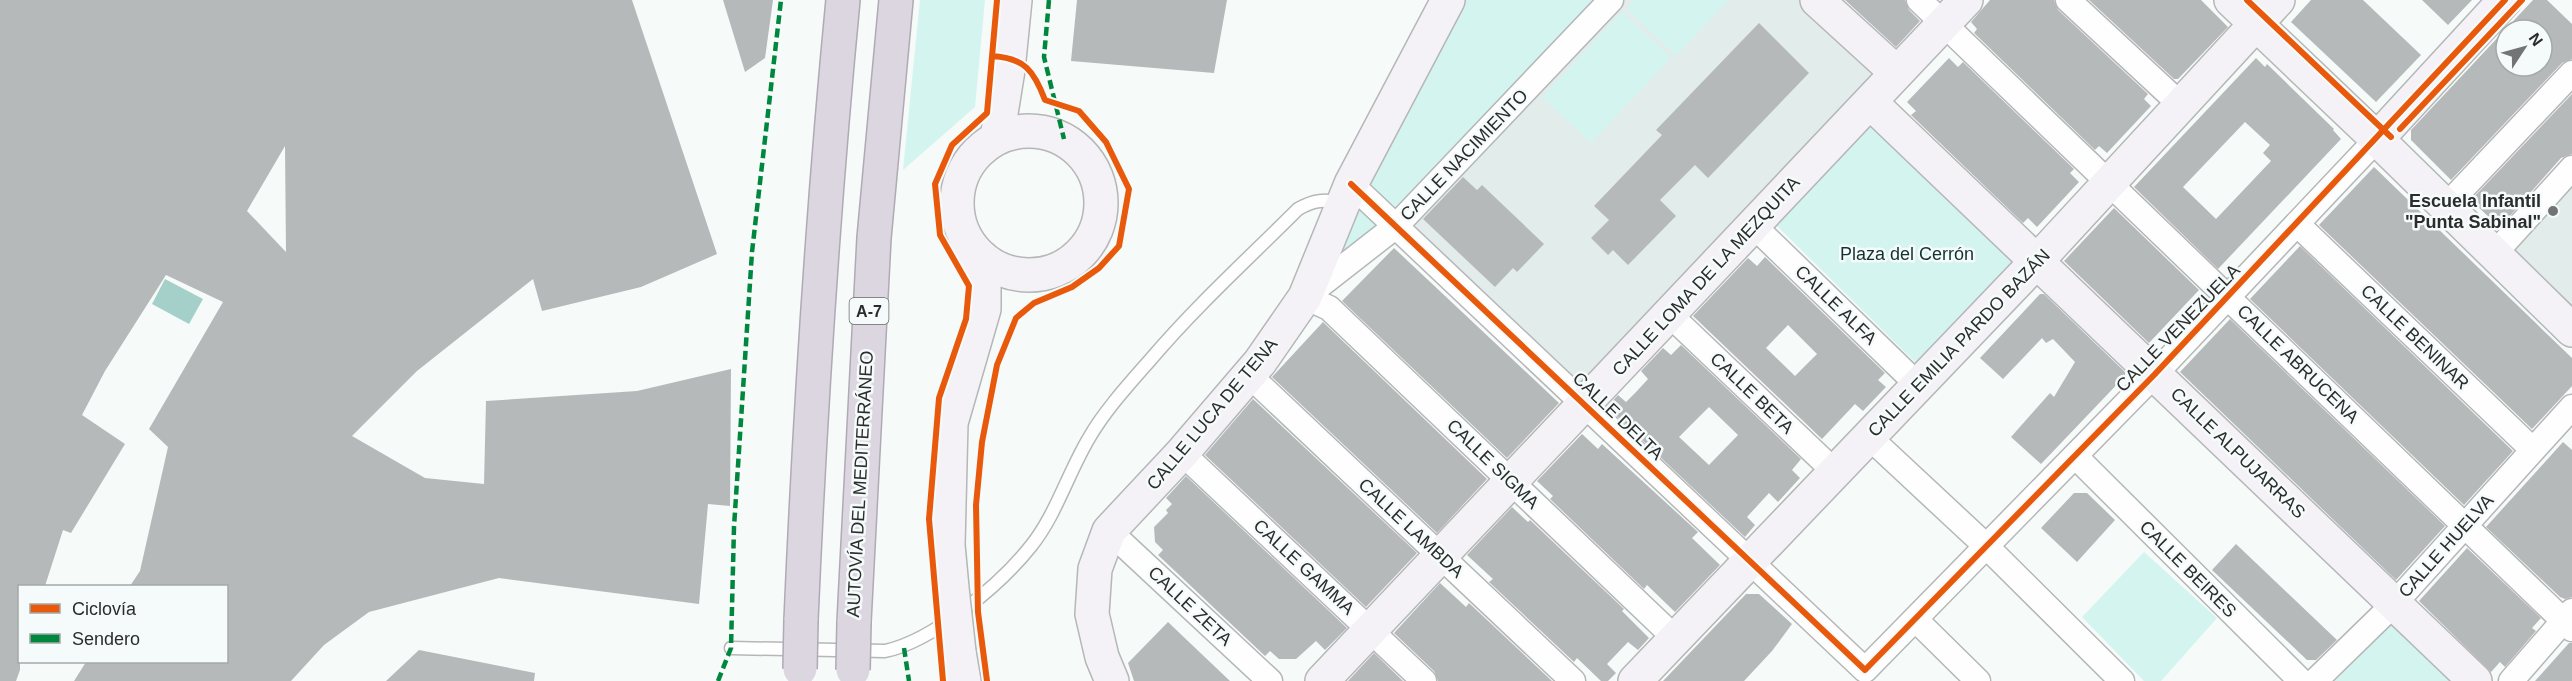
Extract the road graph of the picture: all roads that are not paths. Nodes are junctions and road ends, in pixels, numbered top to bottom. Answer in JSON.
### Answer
{"nodes":[{"id":1,"x":843,"y":0,"type":"edge"},
{"id":2,"x":896,"y":0,"type":"edge"},
{"id":3,"x":1015,"y":0,"type":"edge"},
{"id":4,"x":1448,"y":0,"type":"edge"},
{"id":5,"x":1611,"y":0,"type":"edge"},
{"id":6,"x":1817,"y":0,"type":"edge"},
{"id":7,"x":1919,"y":0,"type":"edge"},
{"id":8,"x":1966,"y":0,"type":"edge"},
{"id":9,"x":2068,"y":0,"type":"edge"},
{"id":10,"x":2230,"y":0,"type":"edge"},
{"id":11,"x":2278,"y":0,"type":"edge"},
{"id":12,"x":2505,"y":0,"type":"edge"},
{"id":13,"x":1944,"y":23,"type":"junction"},
{"id":14,"x":2256,"y":24,"type":"junction"},
{"id":15,"x":1008,"y":70,"type":"junction"},
{"id":16,"x":2572,"y":73,"type":"edge"},
{"id":17,"x":1897,"y":74,"type":"junction"},
{"id":18,"x":1870,"y":102,"type":"junction"},
{"id":19,"x":2181,"y":105,"type":"junction"},
{"id":20,"x":997,"y":138,"type":"junction"},
{"id":21,"x":2377,"y":139,"type":"junction"},
{"id":22,"x":1064,"y":140,"type":"junction"},
{"id":23,"x":2572,"y":168,"type":"edge"},
{"id":24,"x":2110,"y":183,"type":"junction"},
{"id":25,"x":1347,"y":194,"type":"junction"},
{"id":26,"x":2446,"y":206,"type":"junction"},
{"id":27,"x":2297,"y":224,"type":"junction"},
{"id":28,"x":1396,"y":226,"type":"junction"},
{"id":29,"x":1754,"y":226,"type":"junction"},
{"id":30,"x":964,"y":233,"type":"junction"},
{"id":31,"x":2494,"y":253,"type":"junction"},
{"id":32,"x":2037,"y":261,"type":"junction"},
{"id":33,"x":1028,"y":275,"type":"junction"},
{"id":34,"x":1305,"y":297,"type":"junction"},
{"id":35,"x":2228,"y":297,"type":"junction"},
{"id":36,"x":984,"y":309,"type":"junction"},
{"id":37,"x":1670,"y":315,"type":"junction"},
{"id":38,"x":2572,"y":330,"type":"edge"},
{"id":39,"x":2155,"y":374,"type":"junction"},
{"id":40,"x":1249,"y":375,"type":"junction"},
{"id":41,"x":1918,"y":385,"type":"junction"},
{"id":42,"x":1584,"y":405,"type":"junction"},
{"id":43,"x":2572,"y":407,"type":"edge"},
{"id":44,"x":1869,"y":437,"type":"junction"},
{"id":45,"x":2533,"y":450,"type":"junction"},
{"id":46,"x":1182,"y":453,"type":"junction"},
{"id":47,"x":2075,"y":456,"type":"junction"},
{"id":48,"x":1835,"y":472,"type":"junction"},
{"id":49,"x":1512,"y":482,"type":"junction"},
{"id":50,"x":2465,"y":526,"type":"junction"},
{"id":51,"x":1109,"y":531,"type":"junction"},
{"id":52,"x":1987,"y":547,"type":"junction"},
{"id":53,"x":1441,"y":557,"type":"junction"},
{"id":54,"x":1749,"y":562,"type":"junction"},
{"id":55,"x":2395,"y":603,"type":"junction"},
{"id":56,"x":1916,"y":620,"type":"junction"},
{"id":57,"x":2569,"y":620,"type":"edge"},
{"id":58,"x":1371,"y":630,"type":"junction"},
{"id":59,"x":1676,"y":639,"type":"junction"},
{"id":60,"x":731,"y":648,"type":"dead end"},
{"id":61,"x":962,"y":666,"type":"edge"},
{"id":62,"x":1865,"y":670,"type":"joint"},
{"id":63,"x":800,"y":675,"type":"edge"},
{"id":64,"x":853,"y":676,"type":"edge"},
{"id":65,"x":1113,"y":681,"type":"edge"},
{"id":66,"x":1270,"y":681,"type":"edge"},
{"id":67,"x":1322,"y":681,"type":"edge"},
{"id":68,"x":1424,"y":681,"type":"edge"},
{"id":69,"x":1573,"y":681,"type":"edge"},
{"id":70,"x":1635,"y":681,"type":"edge"},
{"id":71,"x":1978,"y":681,"type":"edge"},
{"id":72,"x":2122,"y":681,"type":"edge"},
{"id":73,"x":2301,"y":681,"type":"edge"},
{"id":74,"x":2315,"y":681,"type":"edge"},
{"id":75,"x":2475,"y":681,"type":"edge"},
{"id":76,"x":2511,"y":681,"type":"edge"}],
"edges":[{"from":1,"to":63,"type":"highway","bridge":true},
{"from":2,"to":64,"type":"highway","name":"AUTOVÍA DEL MEDITERRÁNEO","number":"A-7","bridge":true},
{"from":3,"to":15,"type":"street"},
{"from":4,"to":25,"type":"street","name":"CALLE LUCA DE TENA"},
{"from":5,"to":28,"type":"street","name":"CALLE NACIMIENTO"},
{"from":6,"to":17,"type":"street"},
{"from":7,"to":13,"type":"street","name":"CALLE ABRUCENA"},
{"from":8,"to":13,"type":"street","name":"CALLE LOMA DE LA MEZQUITA"},
{"from":9,"to":19,"type":"street"},
{"from":10,"to":14,"type":"street"},
{"from":11,"to":14,"type":"street","name":"CALLE EMILIA PARDO BAZÁN"},
{"from":12,"to":21,"type":"street","name":"CALLE VENEZUELA"},
{"from":13,"to":17,"type":"street","name":"CALLE LOMA DE LA MEZQUITA"},
{"from":13,"to":24,"type":"street","name":"CALLE ABRUCENA"},
{"from":14,"to":19,"type":"street","name":"CALLE EMILIA PARDO BAZÁN"},
{"from":14,"to":21,"type":"street"},
{"from":15,"to":20,"type":"street"},
{"from":15,"to":22,"type":"street"},
{"from":16,"to":26,"type":"street"},
{"from":17,"to":18,"type":"street","name":"CALLE LOMA DE LA MEZQUITA"},
{"from":18,"to":29,"type":"street","name":"CALLE LOMA DE LA MEZQUITA"},
{"from":18,"to":32,"type":"street","name":"CALLE ALPUJARRAS"},
{"from":19,"to":24,"type":"street","name":"CALLE EMILIA PARDO BAZÁN"},
{"from":20,"to":22,"type":"street"},
{"from":20,"to":30,"type":"street"},
{"from":21,"to":26,"type":"street"},
{"from":21,"to":27,"type":"street","name":"CALLE VENEZUELA"},
{"from":22,"to":33,"type":"street"},
{"from":23,"to":31,"type":"street"},
{"from":24,"to":32,"type":"street","name":"CALLE EMILIA PARDO BAZÁN"},
{"from":24,"to":35,"type":"street","name":"CALLE ABRUCENA"},
{"from":25,"to":28,"type":"street","name":"CALLE DELTA"},
{"from":25,"to":34,"type":"street","name":"CALLE LUCA DE TENA"},
{"from":25,"to":60,"type":"lane"},
{"from":26,"to":31,"type":"street"},
{"from":27,"to":35,"type":"street","name":"CALLE VENEZUELA"},
{"from":27,"to":45,"type":"street","name":"CALLE BENINAR"},
{"from":28,"to":34,"type":"street","name":"CALLE NACIMIENTO"},
{"from":28,"to":42,"type":"street","name":"CALLE DELTA"},
{"from":29,"to":37,"type":"street","name":"CALLE LOMA DE LA MEZQUITA"},
{"from":29,"to":41,"type":"street","name":"CALLE ALFA"},
{"from":30,"to":33,"type":"street"},
{"from":30,"to":36,"type":"street"},
{"from":31,"to":38,"type":"street"},
{"from":32,"to":39,"type":"street","name":"CALLE ALPUJARRAS"},
{"from":32,"to":41,"type":"street","name":"CALLE EMILIA PARDO BAZÁN"},
{"from":33,"to":36,"type":"street"},
{"from":34,"to":40,"type":"street","name":"CALLE LUCA DE TENA"},
{"from":34,"to":49,"type":"street","name":"CALLE SIGMA"},
{"from":35,"to":39,"type":"street","name":"CALLE VENEZUELA"},
{"from":35,"to":50,"type":"street","name":"CALLE ABRUCENA"},
{"from":36,"to":61,"type":"street","bridge":true},
{"from":37,"to":42,"type":"street","name":"CALLE LOMA DE LA MEZQUITA"},
{"from":37,"to":48,"type":"street","name":"CALLE BETA"},
{"from":39,"to":47,"type":"street","name":"CALLE VENEZUELA"},
{"from":39,"to":55,"type":"street","name":"CALLE ALPUJARRAS"},
{"from":40,"to":46,"type":"street","name":"CALLE LUCA DE TENA"},
{"from":40,"to":53,"type":"street","name":"CALLE LAMBDA"},
{"from":41,"to":44,"type":"street","name":"CALLE EMILIA PARDO BAZÁN"},
{"from":42,"to":49,"type":"street","name":"CALLE LOMA DE LA MEZQUITA"},
{"from":42,"to":54,"type":"street","name":"CALLE DELTA"},
{"from":43,"to":45,"type":"street","name":"CALLE HUELVA"},
{"from":44,"to":48,"type":"street","name":"CALLE EMILIA PARDO BAZÁN"},
{"from":44,"to":52,"type":"street"},
{"from":45,"to":50,"type":"street","name":"CALLE HUELVA"},
{"from":46,"to":51,"type":"street","name":"CALLE LUCA DE TENA"},
{"from":46,"to":58,"type":"street","name":"CALLE GAMMA"},
{"from":47,"to":52,"type":"street","name":"CALLE VENEZUELA"},
{"from":47,"to":73,"type":"street","name":"CALLE BEIRES"},
{"from":48,"to":54,"type":"street","name":"CALLE EMILIA PARDO BAZÁN"},
{"from":49,"to":53,"type":"street","name":"CALLE LOMA DE LA MEZQUITA"},
{"from":49,"to":59,"type":"street","name":"CALLE SIGMA"},
{"from":50,"to":55,"type":"street","name":"CALLE HUELVA"},
{"from":50,"to":57,"type":"street","name":"CALLE ABRUCENA"},
{"from":51,"to":65,"type":"street"},
{"from":51,"to":66,"type":"street","name":"CALLE ZETA"},
{"from":52,"to":56,"type":"street","name":"CALLE VENEZUELA"},
{"from":52,"to":72,"type":"street"},
{"from":53,"to":58,"type":"street","name":"CALLE LOMA DE LA MEZQUITA"},
{"from":53,"to":69,"type":"street","name":"CALLE LAMBDA"},
{"from":54,"to":59,"type":"street","name":"CALLE EMILIA PARDO BAZÁN"},
{"from":54,"to":62,"type":"street","name":"CALLE DELTA"},
{"from":55,"to":74,"type":"street","name":"CALLE HUELVA"},
{"from":55,"to":75,"type":"street","name":"CALLE ALPUJARRAS"},
{"from":56,"to":62,"type":"street","name":"CALLE VENEZUELA"},
{"from":56,"to":71,"type":"street"},
{"from":57,"to":76,"type":"street"},
{"from":58,"to":67,"type":"street","name":"CALLE LOMA DE LA MEZQUITA"},
{"from":58,"to":68,"type":"street","name":"CALLE GAMMA"},
{"from":59,"to":70,"type":"street","name":"CALLE EMILIA PARDO BAZÁN"}]}
